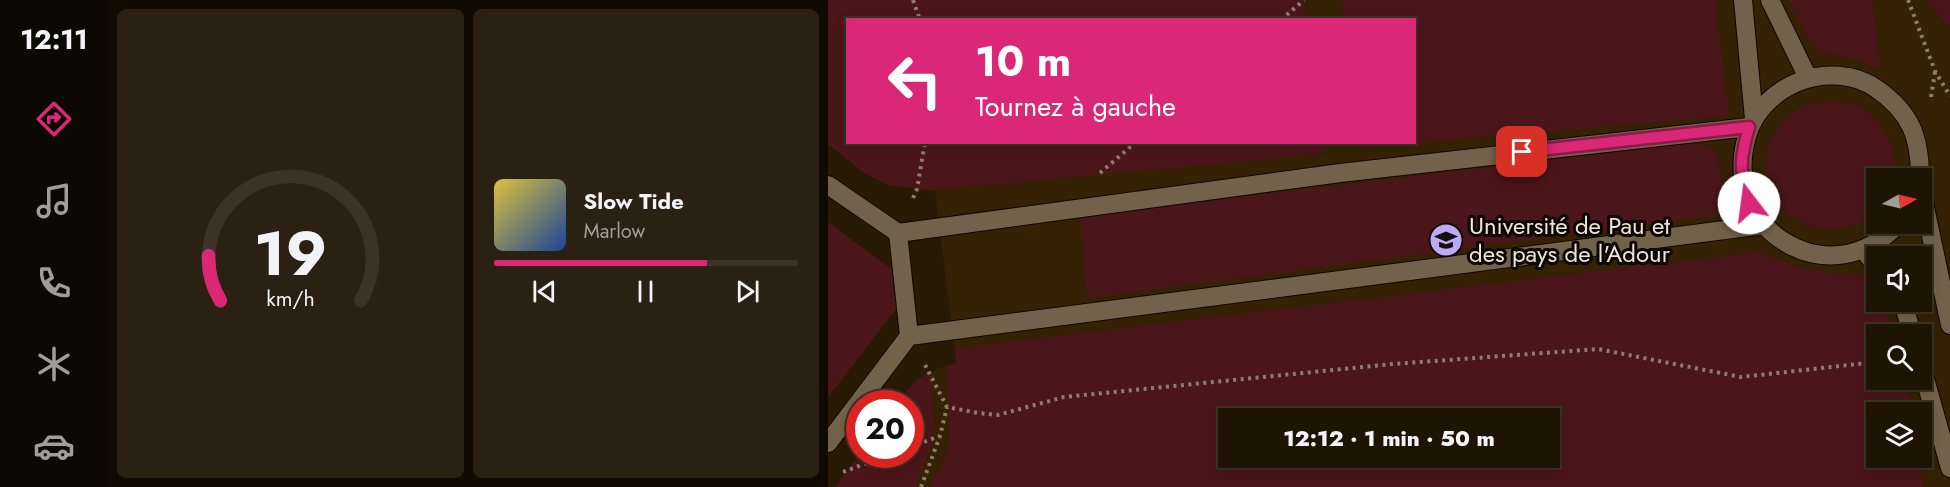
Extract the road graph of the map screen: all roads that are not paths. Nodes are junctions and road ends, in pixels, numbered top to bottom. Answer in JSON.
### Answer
{"nodes":[{"id":1,"x":1743,"y":0,"type":"edge"},
{"id":2,"x":1770,"y":0,"type":"edge"},
{"id":3,"x":1808,"y":78,"type":"junction"},
{"id":4,"x":1752,"y":123,"type":"junction"},
{"id":5,"x":1920,"y":168,"type":"edge"},
{"id":6,"x":828,"y":185,"type":"edge"},
{"id":7,"x":1763,"y":225,"type":"junction"},
{"id":8,"x":898,"y":233,"type":"junction"},
{"id":9,"x":1888,"y":234,"type":"edge"},
{"id":10,"x":1931,"y":234,"type":"edge"},
{"id":11,"x":1863,"y":249,"type":"junction"},
{"id":12,"x":1866,"y":253,"type":"edge"},
{"id":13,"x":1950,"y":325,"type":"edge"},
{"id":14,"x":909,"y":336,"type":"junction"},
{"id":15,"x":1928,"y":390,"type":"edge"},
{"id":16,"x":828,"y":443,"type":"edge"},
{"id":17,"x":1950,"y":468,"type":"edge"}],
"edges":[{"from":1,"to":4,"type":"lane"},
{"from":2,"to":3,"type":"lane"},
{"from":3,"to":4,"type":"lane"},
{"from":3,"to":5,"type":"lane"},
{"from":4,"to":7,"type":"lane"},
{"from":4,"to":8,"type":"lane"},
{"from":6,"to":8,"type":"lane"},
{"from":7,"to":11,"type":"lane"},
{"from":7,"to":14,"type":"lane"},
{"from":8,"to":14,"type":"lane"},
{"from":9,"to":11,"type":"lane"},
{"from":10,"to":13,"type":"lane"},
{"from":11,"to":12,"type":"lane"},
{"from":14,"to":16,"type":"lane"},
{"from":15,"to":17,"type":"lane"}]}
